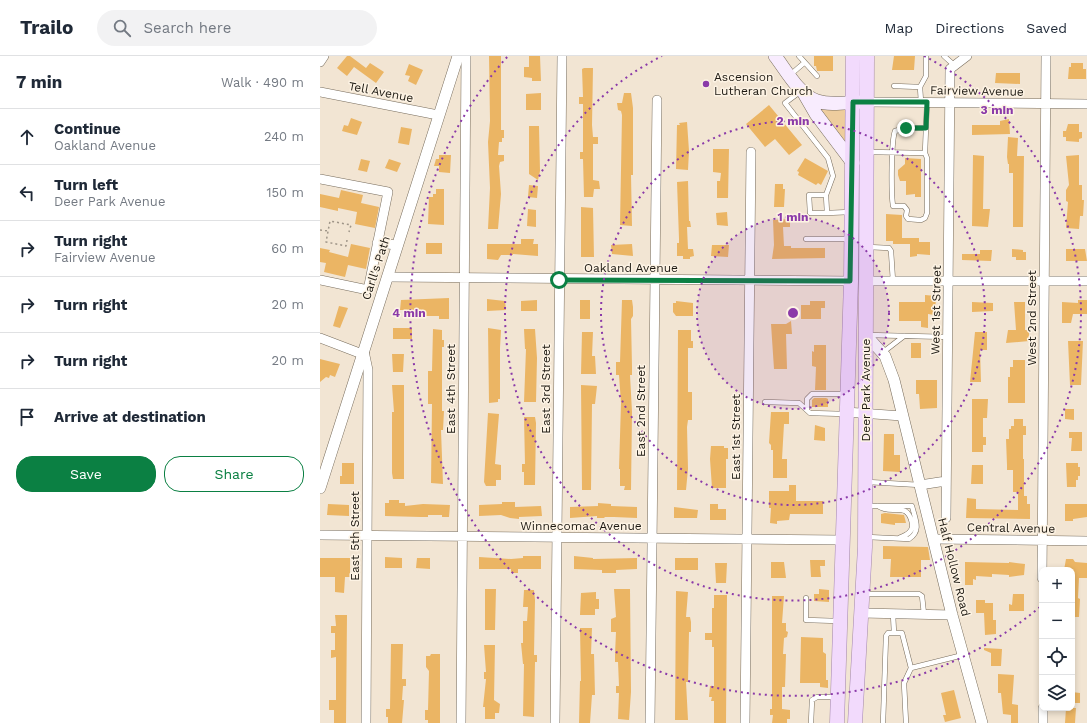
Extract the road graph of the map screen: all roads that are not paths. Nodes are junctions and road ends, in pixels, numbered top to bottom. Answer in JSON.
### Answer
{"nodes":[{"id":1,"x":324,"y":56,"type":"edge"},
{"id":2,"x":458,"y":56,"type":"edge"},
{"id":3,"x":466,"y":56,"type":"edge"},
{"id":4,"x":562,"y":56,"type":"edge"},
{"id":5,"x":775,"y":56,"type":"edge"},
{"id":6,"x":799,"y":56,"type":"edge"},
{"id":7,"x":853,"y":56,"type":"edge"},
{"id":8,"x":867,"y":56,"type":"edge"},
{"id":9,"x":926,"y":56,"type":"edge"},
{"id":10,"x":944,"y":56,"type":"edge"},
{"id":11,"x":967,"y":56,"type":"edge"},
{"id":12,"x":1046,"y":57,"type":"dead end"},
{"id":13,"x":320,"y":62,"type":"edge"},
{"id":14,"x":804,"y":63,"type":"junction"},
{"id":15,"x":954,"y":65,"type":"junction"},
{"id":16,"x":790,"y":75,"type":"junction"},
{"id":17,"x":817,"y":76,"type":"dead end"},
{"id":18,"x":894,"y":86,"type":"dead end"},
{"id":19,"x":920,"y":87,"type":"junction"},
{"id":20,"x":802,"y":90,"type":"junction"},
{"id":21,"x":320,"y":92,"type":"edge"},
{"id":22,"x":658,"y":100,"type":"dead end"},
{"id":23,"x":860,"y":102,"type":"junction"},
{"id":24,"x":924,"y":102,"type":"junction"},
{"id":25,"x":949,"y":103,"type":"junction"},
{"id":26,"x":1045,"y":104,"type":"junction"},
{"id":27,"x":1087,"y":104,"type":"edge"},
{"id":28,"x":438,"y":115,"type":"junction"},
{"id":29,"x":926,"y":128,"type":"junction"},
{"id":30,"x":751,"y":152,"type":"dead end"},
{"id":31,"x":867,"y":152,"type":"junction"},
{"id":32,"x":893,"y":152,"type":"junction"},
{"id":33,"x":925,"y":153,"type":"junction"},
{"id":34,"x":853,"y":163,"type":"junction"},
{"id":35,"x":320,"y":179,"type":"edge"},
{"id":36,"x":826,"y":195,"type":"junction"},
{"id":37,"x":852,"y":212,"type":"junction"},
{"id":38,"x":827,"y":213,"type":"junction"},
{"id":39,"x":806,"y":239,"type":"dead end"},
{"id":40,"x":851,"y":240,"type":"junction"},
{"id":41,"x":377,"y":242,"type":"junction"},
{"id":42,"x":397,"y":245,"type":"junction"},
{"id":43,"x":866,"y":247,"type":"junction"},
{"id":44,"x":387,"y":278,"type":"junction"},
{"id":45,"x":464,"y":278,"type":"junction"},
{"id":46,"x":749,"y":279,"type":"junction"},
{"id":47,"x":320,"y":280,"type":"edge"},
{"id":48,"x":559,"y":280,"type":"junction"},
{"id":49,"x":654,"y":280,"type":"junction"},
{"id":50,"x":850,"y":281,"type":"junction"},
{"id":51,"x":866,"y":281,"type":"junction"},
{"id":52,"x":893,"y":281,"type":"junction"},
{"id":53,"x":949,"y":281,"type":"junction"},
{"id":54,"x":1044,"y":281,"type":"junction"},
{"id":55,"x":1087,"y":281,"type":"edge"},
{"id":56,"x":866,"y":335,"type":"junction"},
{"id":57,"x":904,"y":336,"type":"junction"},
{"id":58,"x":948,"y":337,"type":"junction"},
{"id":59,"x":320,"y":338,"type":"edge"},
{"id":60,"x":363,"y":352,"type":"junction"},
{"id":61,"x":882,"y":353,"type":"junction"},
{"id":62,"x":847,"y":394,"type":"junction"},
{"id":63,"x":765,"y":402,"type":"dead end"},
{"id":64,"x":807,"y":410,"type":"junction"},
{"id":65,"x":846,"y":413,"type":"junction"},
{"id":66,"x":866,"y":413,"type":"junction"},
{"id":67,"x":902,"y":416,"type":"junction"},
{"id":68,"x":323,"y":466,"type":"edge"},
{"id":69,"x":946,"y":481,"type":"junction"},
{"id":70,"x":866,"y":482,"type":"junction"},
{"id":71,"x":920,"y":485,"type":"junction"},
{"id":72,"x":320,"y":488,"type":"edge"},
{"id":73,"x":872,"y":506,"type":"junction"},
{"id":74,"x":912,"y":506,"type":"junction"},
{"id":75,"x":925,"y":506,"type":"junction"},
{"id":76,"x":946,"y":518,"type":"dead end"},
{"id":77,"x":320,"y":535,"type":"edge"},
{"id":78,"x":367,"y":536,"type":"junction"},
{"id":79,"x":557,"y":537,"type":"junction"},
{"id":80,"x":865,"y":537,"type":"junction"},
{"id":81,"x":462,"y":538,"type":"junction"},
{"id":82,"x":652,"y":538,"type":"junction"},
{"id":83,"x":747,"y":538,"type":"junction"},
{"id":84,"x":898,"y":539,"type":"junction"},
{"id":85,"x":934,"y":539,"type":"junction"},
{"id":86,"x":842,"y":540,"type":"junction"},
{"id":87,"x":1042,"y":540,"type":"junction"},
{"id":88,"x":1087,"y":541,"type":"edge"},
{"id":89,"x":1042,"y":567,"type":"edge"},
{"id":90,"x":863,"y":594,"type":"junction"},
{"id":91,"x":806,"y":598,"type":"dead end"},
{"id":92,"x":862,"y":613,"type":"junction"},
{"id":93,"x":894,"y":614,"type":"junction"},
{"id":94,"x":924,"y":614,"type":"junction"},
{"id":95,"x":952,"y":615,"type":"junction"},
{"id":96,"x":840,"y":622,"type":"junction"},
{"id":97,"x":894,"y":633,"type":"junction"},
{"id":98,"x":963,"y":655,"type":"junction"},
{"id":99,"x":911,"y":668,"type":"junction"},
{"id":100,"x":837,"y":698,"type":"junction"},
{"id":101,"x":1043,"y":711,"type":"edge"},
{"id":102,"x":366,"y":723,"type":"edge"},
{"id":103,"x":461,"y":723,"type":"edge"},
{"id":104,"x":555,"y":723,"type":"edge"},
{"id":105,"x":650,"y":723,"type":"edge"},
{"id":106,"x":745,"y":723,"type":"edge"},
{"id":107,"x":811,"y":723,"type":"edge"},
{"id":108,"x":837,"y":723,"type":"edge"},
{"id":109,"x":856,"y":723,"type":"edge"},
{"id":110,"x":883,"y":723,"type":"edge"},
{"id":111,"x":906,"y":723,"type":"edge"},
{"id":112,"x":982,"y":723,"type":"edge"},
{"id":113,"x":1043,"y":723,"type":"edge"}],
"edges":[{"from":1,"to":13,"type":"street"},
{"from":2,"to":28,"type":"street","name":"Carll's Path"},
{"from":3,"to":45,"type":"street","name":"East 4th Street"},
{"from":4,"to":48,"type":"street","name":"East 3rd Street"},
{"from":5,"to":16,"type":"main road"},
{"from":6,"to":14,"type":"lane"},
{"from":7,"to":23,"type":"main road","name":"Deer Park Avenue"},
{"from":8,"to":23,"type":"main road","name":"Deer Park Avenue"},
{"from":9,"to":19,"type":"lane"},
{"from":10,"to":15,"type":"lane"},
{"from":11,"to":15,"type":"street"},
{"from":12,"to":26,"type":"street","name":"West 2nd Street"},
{"from":14,"to":16,"type":"lane"},
{"from":14,"to":17,"type":"lane"},
{"from":15,"to":25,"type":"street","name":"West 1st Street"},
{"from":16,"to":20,"type":"main road"},
{"from":18,"to":19,"type":"lane"},
{"from":19,"to":24,"type":"lane"},
{"from":20,"to":23,"type":"main road"},
{"from":20,"to":34,"type":"main road"},
{"from":20,"to":36,"type":"lane"},
{"from":21,"to":28,"type":"street","name":"Tell Avenue"},
{"from":22,"to":49,"type":"street","name":"East 2nd Street"},
{"from":23,"to":24,"type":"street","name":"Fairview Avenue"},
{"from":23,"to":31,"type":"main road","name":"Deer Park Avenue"},
{"from":23,"to":34,"type":"main road","name":"Deer Park Avenue"},
{"from":24,"to":25,"type":"street","name":"Fairview Avenue"},
{"from":24,"to":29,"type":"lane"},
{"from":25,"to":26,"type":"street","name":"Fairview Avenue"},
{"from":25,"to":53,"type":"street","name":"West 1st Street"},
{"from":26,"to":27,"type":"street","name":"Fairview Avenue"},
{"from":26,"to":54,"type":"street","name":"West 2nd Street"},
{"from":28,"to":42,"type":"street","name":"Carll's Path"},
{"from":29,"to":32,"type":"lane"},
{"from":29,"to":33,"type":"lane"},
{"from":30,"to":46,"type":"street","name":"East 1st Street"},
{"from":31,"to":32,"type":"lane"},
{"from":31,"to":43,"type":"main road","name":"Deer Park Avenue"},
{"from":32,"to":33,"type":"lane"},
{"from":32,"to":33,"type":"lane"},
{"from":34,"to":37,"type":"main road","name":"Deer Park Avenue"},
{"from":35,"to":41,"type":"street"},
{"from":36,"to":38,"type":"lane"},
{"from":36,"to":38,"type":"lane"},
{"from":37,"to":38,"type":"lane"},
{"from":37,"to":40,"type":"main road","name":"Deer Park Avenue"},
{"from":39,"to":40,"type":"lane"},
{"from":40,"to":50,"type":"main road","name":"Deer Park Avenue"},
{"from":41,"to":42,"type":"street"},
{"from":41,"to":47,"type":"street"},
{"from":42,"to":44,"type":"street","name":"Carll's Path"},
{"from":43,"to":51,"type":"main road","name":"Deer Park Avenue"},
{"from":43,"to":52,"type":"lane"},
{"from":44,"to":45,"type":"street","name":"Oakland Avenue"},
{"from":44,"to":60,"type":"street","name":"Carll's Path"},
{"from":45,"to":48,"type":"street","name":"Oakland Avenue"},
{"from":45,"to":81,"type":"street","name":"East 4th Street"},
{"from":46,"to":49,"type":"street","name":"Oakland Avenue"},
{"from":46,"to":50,"type":"street","name":"Oakland Avenue"},
{"from":46,"to":83,"type":"street","name":"East 1st Street"},
{"from":48,"to":49,"type":"street","name":"Oakland Avenue"},
{"from":48,"to":79,"type":"street","name":"East 3rd Street"},
{"from":49,"to":82,"type":"street","name":"East 2nd Street"},
{"from":50,"to":62,"type":"main road","name":"Deer Park Avenue"},
{"from":51,"to":52,"type":"street"},
{"from":51,"to":56,"type":"main road","name":"Deer Park Avenue"},
{"from":52,"to":53,"type":"street"},
{"from":53,"to":54,"type":"street"},
{"from":53,"to":58,"type":"street","name":"West 1st Street"},
{"from":54,"to":55,"type":"street"},
{"from":54,"to":87,"type":"street","name":"West 2nd Street"},
{"from":56,"to":57,"type":"lane"},
{"from":56,"to":61,"type":"street","name":"Half Hollow Road"},
{"from":56,"to":66,"type":"main road","name":"Deer Park Avenue"},
{"from":57,"to":58,"type":"lane"},
{"from":57,"to":61,"type":"lane"},
{"from":58,"to":69,"type":"street","name":"West 1st Street"},
{"from":59,"to":60,"type":"street"},
{"from":60,"to":68,"type":"street","name":"Carll's Path"},
{"from":60,"to":78,"type":"street","name":"East 5th Street"},
{"from":61,"to":67,"type":"street","name":"Half Hollow Road"},
{"from":62,"to":64,"type":"lane"},
{"from":62,"to":65,"type":"main road","name":"Deer Park Avenue"},
{"from":63,"to":64,"type":"lane"},
{"from":64,"to":65,"type":"lane"},
{"from":65,"to":66,"type":"street"},
{"from":65,"to":86,"type":"main road","name":"Deer Park Avenue"},
{"from":66,"to":67,"type":"street"},
{"from":66,"to":70,"type":"main road","name":"Deer Park Avenue"},
{"from":67,"to":71,"type":"street","name":"Half Hollow Road"},
{"from":68,"to":72,"type":"street","name":"Carll's Path"},
{"from":69,"to":71,"type":"street"},
{"from":69,"to":76,"type":"street","name":"West 1st Street"},
{"from":70,"to":71,"type":"lane"},
{"from":70,"to":73,"type":"main road","name":"Deer Park Avenue"},
{"from":71,"to":75,"type":"street","name":"Half Hollow Road"},
{"from":73,"to":74,"type":"lane"},
{"from":73,"to":80,"type":"main road","name":"Deer Park Avenue"},
{"from":73,"to":84,"type":"lane"},
{"from":74,"to":75,"type":"lane"},
{"from":74,"to":84,"type":"lane"},
{"from":75,"to":85,"type":"street","name":"Half Hollow Road"},
{"from":77,"to":78,"type":"street","name":"Winnecomac Avenue"},
{"from":78,"to":81,"type":"street","name":"Winnecomac Avenue"},
{"from":78,"to":102,"type":"street","name":"East 5th Street"},
{"from":79,"to":81,"type":"street","name":"Winnecomac Avenue"},
{"from":79,"to":82,"type":"street","name":"Winnecomac Avenue"},
{"from":79,"to":104,"type":"street","name":"East 3rd Street"},
{"from":80,"to":84,"type":"lane"},
{"from":80,"to":90,"type":"main road","name":"Deer Park Avenue"},
{"from":81,"to":103,"type":"street","name":"East 4th Street"},
{"from":82,"to":83,"type":"street","name":"Winnecomac Avenue"},
{"from":82,"to":105,"type":"street","name":"East 2nd Street"},
{"from":83,"to":86,"type":"street","name":"Winnecomac Avenue"},
{"from":83,"to":106,"type":"street","name":"East 1st Street"},
{"from":85,"to":87,"type":"street","name":"Central Avenue"},
{"from":85,"to":95,"type":"street","name":"Half Hollow Road"},
{"from":86,"to":96,"type":"main road","name":"Deer Park Avenue"},
{"from":87,"to":88,"type":"street","name":"Central Avenue"},
{"from":87,"to":89,"type":"street","name":"West 2nd Street"},
{"from":90,"to":92,"type":"main road","name":"Deer Park Avenue"},
{"from":90,"to":94,"type":"lane"},
{"from":91,"to":96,"type":"lane"},
{"from":92,"to":93,"type":"street"},
{"from":92,"to":109,"type":"main road","name":"Deer Park Avenue"},
{"from":93,"to":94,"type":"street"},
{"from":93,"to":97,"type":"lane"},
{"from":94,"to":95,"type":"street"},
{"from":95,"to":98,"type":"street","name":"Half Hollow Road"},
{"from":96,"to":100,"type":"main road","name":"Deer Park Avenue"},
{"from":97,"to":99,"type":"lane"},
{"from":97,"to":110,"type":"lane"},
{"from":98,"to":99,"type":"lane"},
{"from":98,"to":112,"type":"street","name":"Half Hollow Road"},
{"from":99,"to":111,"type":"lane"},
{"from":100,"to":107,"type":"lane"},
{"from":100,"to":108,"type":"main road","name":"Deer Park Avenue"},
{"from":101,"to":113,"type":"street"}]}
